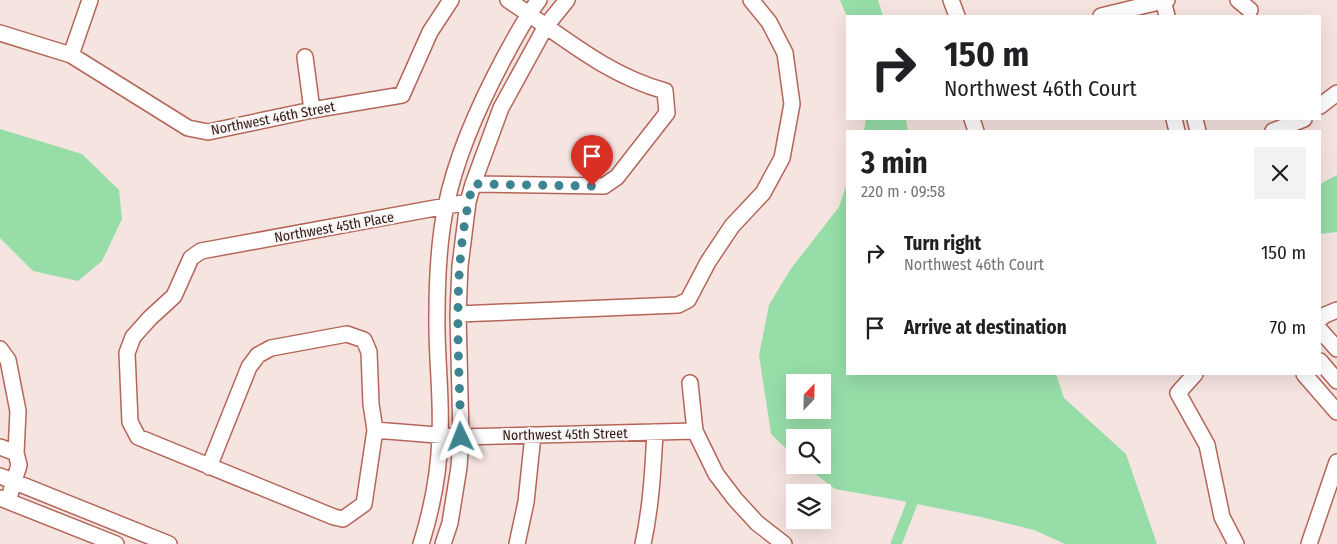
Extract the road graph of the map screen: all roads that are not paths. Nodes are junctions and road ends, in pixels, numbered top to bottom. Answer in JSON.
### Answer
{"nodes":[{"id":1,"x":90,"y":0,"type":"edge"},
{"id":2,"x":451,"y":0,"type":"edge"},
{"id":3,"x":508,"y":0,"type":"edge"},
{"id":4,"x":539,"y":0,"type":"edge"},
{"id":5,"x":567,"y":0,"type":"edge"},
{"id":6,"x":750,"y":0,"type":"edge"},
{"id":7,"x":951,"y":0,"type":"edge"},
{"id":8,"x":1164,"y":0,"type":"edge"},
{"id":9,"x":1238,"y":0,"type":"edge"},
{"id":10,"x":1143,"y":7,"type":"edge"},
{"id":11,"x":1250,"y":10,"type":"dead end"},
{"id":12,"x":528,"y":13,"type":"junction"},
{"id":13,"x":956,"y":15,"type":"edge"},
{"id":14,"x":1106,"y":15,"type":"edge"},
{"id":15,"x":1167,"y":15,"type":"edge"},
{"id":16,"x":546,"y":26,"type":"junction"},
{"id":17,"x":0,"y":33,"type":"edge"},
{"id":18,"x":71,"y":55,"type":"junction"},
{"id":19,"x":305,"y":57,"type":"dead end"},
{"id":20,"x":1337,"y":93,"type":"edge"},
{"id":21,"x":1321,"y":105,"type":"edge"},
{"id":22,"x":312,"y":110,"type":"junction"},
{"id":23,"x":1301,"y":120,"type":"edge"},
{"id":24,"x":1276,"y":130,"type":"edge"},
{"id":25,"x":473,"y":184,"type":"junction"},
{"id":26,"x":468,"y":202,"type":"junction"},
{"id":27,"x":446,"y":207,"type":"junction"},
{"id":28,"x":1337,"y":310,"type":"edge"},
{"id":29,"x":458,"y":314,"type":"junction"},
{"id":30,"x":1321,"y":318,"type":"edge"},
{"id":31,"x":1321,"y":331,"type":"edge"},
{"id":32,"x":0,"y":349,"type":"edge"},
{"id":33,"x":1337,"y":349,"type":"edge"},
{"id":34,"x":1321,"y":362,"type":"edge"},
{"id":35,"x":1194,"y":375,"type":"edge"},
{"id":36,"x":1305,"y":375,"type":"edge"},
{"id":37,"x":1337,"y":381,"type":"edge"},
{"id":38,"x":690,"y":383,"type":"dead end"},
{"id":39,"x":1337,"y":412,"type":"edge"},
{"id":40,"x":374,"y":430,"type":"junction"},
{"id":41,"x":695,"y":431,"type":"junction"},
{"id":42,"x":655,"y":432,"type":"junction"},
{"id":43,"x":440,"y":436,"type":"junction"},
{"id":44,"x":533,"y":436,"type":"junction"},
{"id":45,"x":461,"y":437,"type":"junction"},
{"id":46,"x":0,"y":447,"type":"edge"},
{"id":47,"x":16,"y":453,"type":"junction"},
{"id":48,"x":209,"y":467,"type":"junction"},
{"id":49,"x":1336,"y":470,"type":"edge"},
{"id":50,"x":0,"y":476,"type":"edge"},
{"id":51,"x":15,"y":482,"type":"junction"},
{"id":52,"x":4,"y":499,"type":"edge"},
{"id":53,"x":775,"y":541,"type":"edge"},
{"id":54,"x":116,"y":544,"type":"edge"},
{"id":55,"x":169,"y":544,"type":"edge"},
{"id":56,"x":421,"y":544,"type":"edge"},
{"id":57,"x":443,"y":544,"type":"edge"},
{"id":58,"x":517,"y":544,"type":"edge"},
{"id":59,"x":643,"y":544,"type":"edge"},
{"id":60,"x":1236,"y":544,"type":"edge"},
{"id":61,"x":1309,"y":544,"type":"edge"}],
"edges":[{"from":1,"to":18,"type":"street"},
{"from":2,"to":22,"type":"street","name":"Northwest 46th Street"},
{"from":3,"to":12,"type":"street"},
{"from":4,"to":12,"type":"street"},
{"from":5,"to":16,"type":"street"},
{"from":6,"to":29,"type":"street"},
{"from":7,"to":13,"type":"street"},
{"from":8,"to":10,"type":"street"},
{"from":8,"to":15,"type":"street"},
{"from":9,"to":11,"type":"street"},
{"from":10,"to":14,"type":"street"},
{"from":12,"to":16,"type":"street"},
{"from":12,"to":27,"type":"street"},
{"from":16,"to":25,"type":"street"},
{"from":16,"to":25,"type":"street"},
{"from":17,"to":18,"type":"street","name":"Northwest 46th Street"},
{"from":18,"to":22,"type":"street","name":"Northwest 46th Street"},
{"from":19,"to":22,"type":"street"},
{"from":20,"to":21,"type":"street"},
{"from":23,"to":24,"type":"street"},
{"from":25,"to":26,"type":"street"},
{"from":26,"to":27,"type":"street","name":"Northwest 45th Place"},
{"from":26,"to":29,"type":"street"},
{"from":27,"to":43,"type":"street"},
{"from":27,"to":48,"type":"street","name":"Northwest 45th Place"},
{"from":28,"to":30,"type":"street"},
{"from":29,"to":45,"type":"street"},
{"from":31,"to":33,"type":"street"},
{"from":32,"to":47,"type":"street"},
{"from":34,"to":37,"type":"street"},
{"from":35,"to":60,"type":"street"},
{"from":36,"to":39,"type":"street"},
{"from":38,"to":41,"type":"street"},
{"from":40,"to":43,"type":"street","name":"Northwest 45th Street"},
{"from":40,"to":48,"type":"street"},
{"from":40,"to":48,"type":"street"},
{"from":41,"to":42,"type":"street","name":"Northwest 45th Street"},
{"from":41,"to":53,"type":"street"},
{"from":42,"to":44,"type":"street","name":"Northwest 45th Street"},
{"from":42,"to":59,"type":"street"},
{"from":43,"to":45,"type":"street","name":"Northwest 45th Street"},
{"from":43,"to":56,"type":"street"},
{"from":44,"to":45,"type":"street","name":"Northwest 45th Street"},
{"from":44,"to":58,"type":"street"},
{"from":45,"to":57,"type":"street"},
{"from":46,"to":47,"type":"street"},
{"from":47,"to":51,"type":"street"},
{"from":49,"to":61,"type":"street"},
{"from":50,"to":51,"type":"street"},
{"from":51,"to":52,"type":"street"},
{"from":51,"to":55,"type":"street"},
{"from":52,"to":54,"type":"street"}]}
